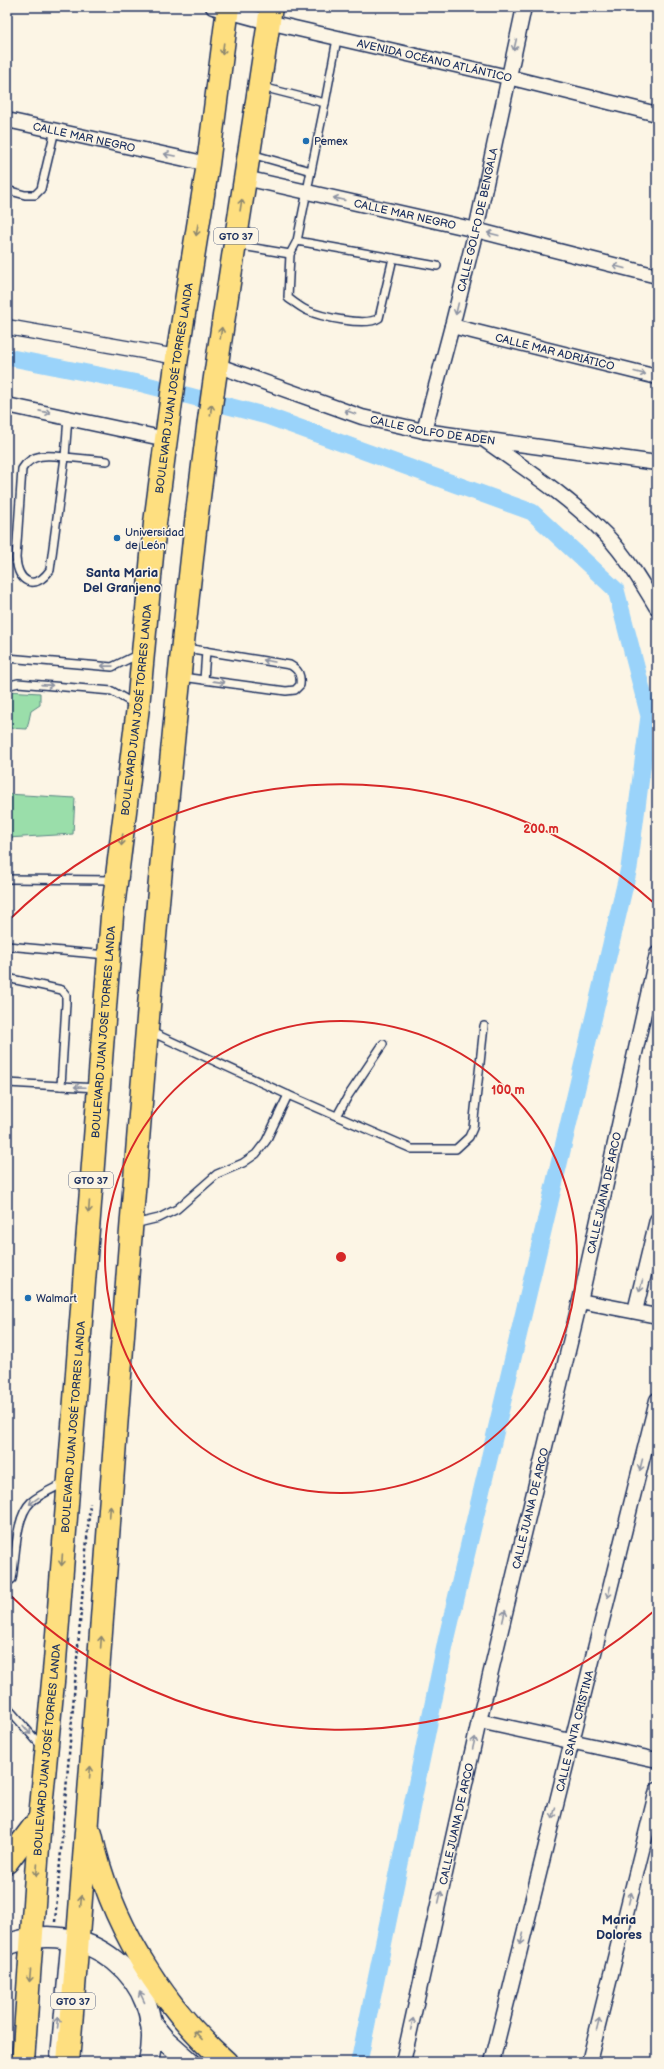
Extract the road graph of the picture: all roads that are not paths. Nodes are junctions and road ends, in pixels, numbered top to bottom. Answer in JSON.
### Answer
{"nodes":[{"id":1,"x":524,"y":7,"type":"edge"},
{"id":2,"x":223,"y":8,"type":"edge"},
{"id":3,"x":270,"y":15,"type":"edge"},
{"id":4,"x":337,"y":39,"type":"junction"},
{"id":5,"x":508,"y":77,"type":"junction"},
{"id":6,"x":259,"y":86,"type":"junction"},
{"id":7,"x":325,"y":103,"type":"junction"},
{"id":8,"x":657,"y":114,"type":"edge"},
{"id":9,"x":7,"y":120,"type":"edge"},
{"id":10,"x":55,"y":130,"type":"junction"},
{"id":11,"x":249,"y":154,"type":"junction"},
{"id":12,"x":208,"y":164,"type":"junction"},
{"id":13,"x":311,"y":171,"type":"junction"},
{"id":14,"x":245,"y":178,"type":"junction"},
{"id":15,"x":7,"y":190,"type":"edge"},
{"id":16,"x":307,"y":191,"type":"junction"},
{"id":17,"x":476,"y":230,"type":"junction"},
{"id":18,"x":297,"y":241,"type":"junction"},
{"id":19,"x":234,"y":245,"type":"junction"},
{"id":20,"x":290,"y":254,"type":"junction"},
{"id":21,"x":393,"y":258,"type":"junction"},
{"id":22,"x":437,"y":266,"type":"dead end"},
{"id":23,"x":657,"y":276,"type":"edge"},
{"id":24,"x":452,"y":326,"type":"junction"},
{"id":25,"x":7,"y":327,"type":"edge"},
{"id":26,"x":177,"y":357,"type":"junction"},
{"id":27,"x":215,"y":375,"type":"junction"},
{"id":28,"x":657,"y":377,"type":"edge"},
{"id":29,"x":7,"y":405,"type":"edge"},
{"id":30,"x":68,"y":417,"type":"junction"},
{"id":31,"x":424,"y":431,"type":"junction"},
{"id":32,"x":167,"y":432,"type":"junction"},
{"id":33,"x":484,"y":439,"type":"junction"},
{"id":34,"x":65,"y":457,"type":"junction"},
{"id":35,"x":107,"y":461,"type":"dead end"},
{"id":36,"x":657,"y":463,"type":"edge"},
{"id":37,"x":657,"y":608,"type":"edge"},
{"id":38,"x":183,"y":648,"type":"junction"},
{"id":39,"x":206,"y":651,"type":"junction"},
{"id":40,"x":142,"y":652,"type":"junction"},
{"id":41,"x":7,"y":658,"type":"edge"},
{"id":42,"x":180,"y":676,"type":"junction"},
{"id":43,"x":204,"y":680,"type":"junction"},
{"id":44,"x":7,"y":686,"type":"edge"},
{"id":45,"x":138,"y":707,"type":"junction"},
{"id":46,"x":7,"y":879,"type":"edge"},
{"id":47,"x":117,"y":880,"type":"junction"},
{"id":48,"x":7,"y":946,"type":"edge"},
{"id":49,"x":657,"y":954,"type":"edge"},
{"id":50,"x":109,"y":955,"type":"junction"},
{"id":51,"x":7,"y":978,"type":"edge"},
{"id":52,"x":484,"y":1026,"type":"dead end"},
{"id":53,"x":146,"y":1029,"type":"junction"},
{"id":54,"x":383,"y":1044,"type":"dead end"},
{"id":55,"x":7,"y":1083,"type":"edge"},
{"id":56,"x":61,"y":1086,"type":"junction"},
{"id":57,"x":98,"y":1088,"type":"junction"},
{"id":58,"x":288,"y":1095,"type":"junction"},
{"id":59,"x":337,"y":1116,"type":"junction"},
{"id":60,"x":657,"y":1220,"type":"edge"},
{"id":61,"x":130,"y":1225,"type":"junction"},
{"id":62,"x":580,"y":1301,"type":"junction"},
{"id":63,"x":635,"y":1311,"type":"junction"},
{"id":64,"x":657,"y":1316,"type":"edge"},
{"id":65,"x":657,"y":1400,"type":"edge"},
{"id":66,"x":68,"y":1481,"type":"junction"},
{"id":67,"x":7,"y":1583,"type":"edge"},
{"id":68,"x":7,"y":1707,"type":"edge"},
{"id":69,"x":479,"y":1721,"type":"junction"},
{"id":70,"x":572,"y":1741,"type":"junction"},
{"id":71,"x":46,"y":1752,"type":"junction"},
{"id":72,"x":657,"y":1760,"type":"edge"},
{"id":73,"x":657,"y":1790,"type":"edge"},
{"id":74,"x":87,"y":1814,"type":"junction"},
{"id":75,"x":40,"y":1818,"type":"junction"},
{"id":76,"x":7,"y":1862,"type":"edge"},
{"id":77,"x":33,"y":1937,"type":"junction"},
{"id":78,"x":72,"y":1939,"type":"junction"},
{"id":79,"x":7,"y":1944,"type":"edge"},
{"id":80,"x":150,"y":2022,"type":"junction"},
{"id":81,"x":23,"y":2062,"type":"edge"},
{"id":82,"x":54,"y":2062,"type":"edge"},
{"id":83,"x":68,"y":2062,"type":"edge"},
{"id":84,"x":149,"y":2062,"type":"edge"},
{"id":85,"x":190,"y":2062,"type":"edge"},
{"id":86,"x":226,"y":2062,"type":"edge"},
{"id":87,"x":404,"y":2062,"type":"edge"},
{"id":88,"x":492,"y":2062,"type":"edge"},
{"id":89,"x":589,"y":2062,"type":"edge"}],
"edges":[{"from":1,"to":5,"type":"street","name":"CALLE GOLFO DE BENGALA","one_way":true},
{"from":2,"to":3,"type":"street","name":"AVENIDA OCÉANO ATLÁNTICO"},
{"from":2,"to":12,"type":"main road","name":"BOULEVARD JUAN JOSÉ TORRES LANDA","number":"GTO 37","one_way":true},
{"from":3,"to":4,"type":"street","name":"AVENIDA OCÉANO ATLÁNTICO"},
{"from":3,"to":6,"type":"main road","number":"GTO 37"},
{"from":4,"to":5,"type":"street","name":"AVENIDA OCÉANO ATLÁNTICO"},
{"from":4,"to":7,"type":"lane"},
{"from":5,"to":8,"type":"street","name":"AVENIDA OCÉANO ATLÁNTICO"},
{"from":5,"to":17,"type":"street","name":"CALLE GOLFO DE BENGALA"},
{"from":6,"to":7,"type":"lane"},
{"from":6,"to":11,"type":"main road","number":"GTO 37"},
{"from":7,"to":13,"type":"lane"},
{"from":9,"to":10,"type":"street","name":"CALLE MAR NEGRO"},
{"from":12,"to":10,"type":"street","name":"CALLE MAR NEGRO","one_way":true},
{"from":10,"to":15,"type":"lane"},
{"from":11,"to":13,"type":"lane"},
{"from":11,"to":14,"type":"main road","number":"GTO 37"},
{"from":12,"to":26,"type":"main road","name":"BOULEVARD JUAN JOSÉ TORRES LANDA","number":"GTO 37","one_way":true},
{"from":13,"to":16,"type":"lane"},
{"from":14,"to":16,"type":"street","name":"CALLE MAR NEGRO"},
{"from":19,"to":14,"type":"main road","number":"GTO 37","one_way":true},
{"from":17,"to":16,"type":"street","name":"CALLE MAR NEGRO","one_way":true},
{"from":16,"to":18,"type":"lane"},
{"from":23,"to":17,"type":"street","name":"CALLE MAR NEGRO","one_way":true},
{"from":17,"to":24,"type":"street","name":"CALLE GOLFO DE BENGALA","one_way":true},
{"from":18,"to":20,"type":"lane"},
{"from":18,"to":21,"type":"lane"},
{"from":19,"to":20,"type":"lane"},
{"from":27,"to":19,"type":"main road","number":"GTO 37","one_way":true},
{"from":20,"to":21,"type":"lane"},
{"from":21,"to":22,"type":"lane"},
{"from":24,"to":28,"type":"street","name":"CALLE MAR ADRIÁTICO","one_way":true},
{"from":24,"to":31,"type":"street","name":"CALLE GOLFO DE BENGALA"},
{"from":25,"to":26,"type":"street"},
{"from":26,"to":32,"type":"main road","name":"BOULEVARD JUAN JOSÉ TORRES LANDA","number":"GTO 37"},
{"from":31,"to":27,"type":"street","name":"CALLE GOLFO DE ADEN","one_way":true},
{"from":38,"to":27,"type":"main road","number":"GTO 37","one_way":true},
{"from":29,"to":30,"type":"street","one_way":true},
{"from":30,"to":32,"type":"street"},
{"from":30,"to":34,"type":"lane"},
{"from":31,"to":33,"type":"street","name":"CALLE GOLFO DE ADEN"},
{"from":32,"to":40,"type":"main road","name":"BOULEVARD JUAN JOSÉ TORRES LANDA","number":"GTO 37"},
{"from":33,"to":36,"type":"street","name":"CALLE GOLFO DE ADEN"},
{"from":33,"to":37,"type":"street"},
{"from":34,"to":34,"type":"lane"},
{"from":34,"to":35,"type":"lane"},
{"from":38,"to":39,"type":"lane"},
{"from":38,"to":42,"type":"main road","number":"GTO 37"},
{"from":39,"to":43,"type":"lane"},
{"from":43,"to":39,"type":"lane","one_way":true},
{"from":40,"to":41,"type":"lane","one_way":true},
{"from":40,"to":45,"type":"main road","name":"BOULEVARD JUAN JOSÉ TORRES LANDA","number":"GTO 37"},
{"from":42,"to":43,"type":"lane"},
{"from":42,"to":53,"type":"main road","number":"GTO 37"},
{"from":44,"to":45,"type":"lane","one_way":true},
{"from":45,"to":47,"type":"main road","name":"BOULEVARD JUAN JOSÉ TORRES LANDA","number":"GTO 37","one_way":true},
{"from":46,"to":47,"type":"lane"},
{"from":47,"to":50,"type":"main road","name":"BOULEVARD JUAN JOSÉ TORRES LANDA","number":"GTO 37"},
{"from":48,"to":50,"type":"lane"},
{"from":49,"to":62,"type":"street","name":"CALLE JUANA DE ARCO"},
{"from":50,"to":57,"type":"main road","name":"BOULEVARD JUAN JOSÉ TORRES LANDA","number":"GTO 37"},
{"from":51,"to":56,"type":"lane"},
{"from":52,"to":59,"type":"lane"},
{"from":53,"to":58,"type":"lane"},
{"from":53,"to":61,"type":"main road","number":"GTO 37"},
{"from":54,"to":59,"type":"lane"},
{"from":55,"to":56,"type":"lane"},
{"from":57,"to":56,"type":"lane","one_way":true},
{"from":57,"to":66,"type":"main road","name":"BOULEVARD JUAN JOSÉ TORRES LANDA","number":"GTO 37","one_way":true},
{"from":58,"to":59,"type":"lane"},
{"from":58,"to":61,"type":"lane"},
{"from":60,"to":63,"type":"street","one_way":true},
{"from":74,"to":61,"type":"main road","number":"GTO 37","one_way":true},
{"from":62,"to":63,"type":"street"},
{"from":69,"to":62,"type":"street","name":"CALLE JUANA DE ARCO","one_way":true},
{"from":63,"to":64,"type":"street"},
{"from":65,"to":70,"type":"street","name":"CALLE SANTA CRISTINA","one_way":true},
{"from":66,"to":67,"type":"lane","one_way":true},
{"from":66,"to":71,"type":"main road","name":"BOULEVARD JUAN JOSÉ TORRES LANDA","number":"GTO 37","one_way":true},
{"from":68,"to":71,"type":"lane","one_way":true},
{"from":69,"to":70,"type":"street"},
{"from":87,"to":69,"type":"street","name":"CALLE JUANA DE ARCO","one_way":true},
{"from":70,"to":72,"type":"street"},
{"from":70,"to":88,"type":"street","name":"CALLE SANTA CRISTINA","one_way":true},
{"from":71,"to":75,"type":"main road","name":"BOULEVARD JUAN JOSÉ TORRES LANDA","number":"GTO 37"},
{"from":89,"to":73,"type":"street","one_way":true},
{"from":78,"to":74,"type":"main road","number":"GTO 37","one_way":true},
{"from":86,"to":74,"type":"main road","one_way":true},
{"from":75,"to":76,"type":"main road"},
{"from":75,"to":77,"type":"main road","name":"BOULEVARD JUAN JOSÉ TORRES LANDA","number":"GTO 37","one_way":true},
{"from":77,"to":78,"type":"main road"},
{"from":77,"to":79,"type":"main road"},
{"from":77,"to":81,"type":"main road","name":"BOULEVARD JUAN JOSÉ TORRES LANDA","number":"GTO 37","one_way":true},
{"from":80,"to":78,"type":"main road","one_way":true},
{"from":82,"to":78,"type":"lane","one_way":true},
{"from":78,"to":83,"type":"main road","number":"GTO 37"},
{"from":80,"to":84,"type":"main road"},
{"from":80,"to":85,"type":"main road"}]}
